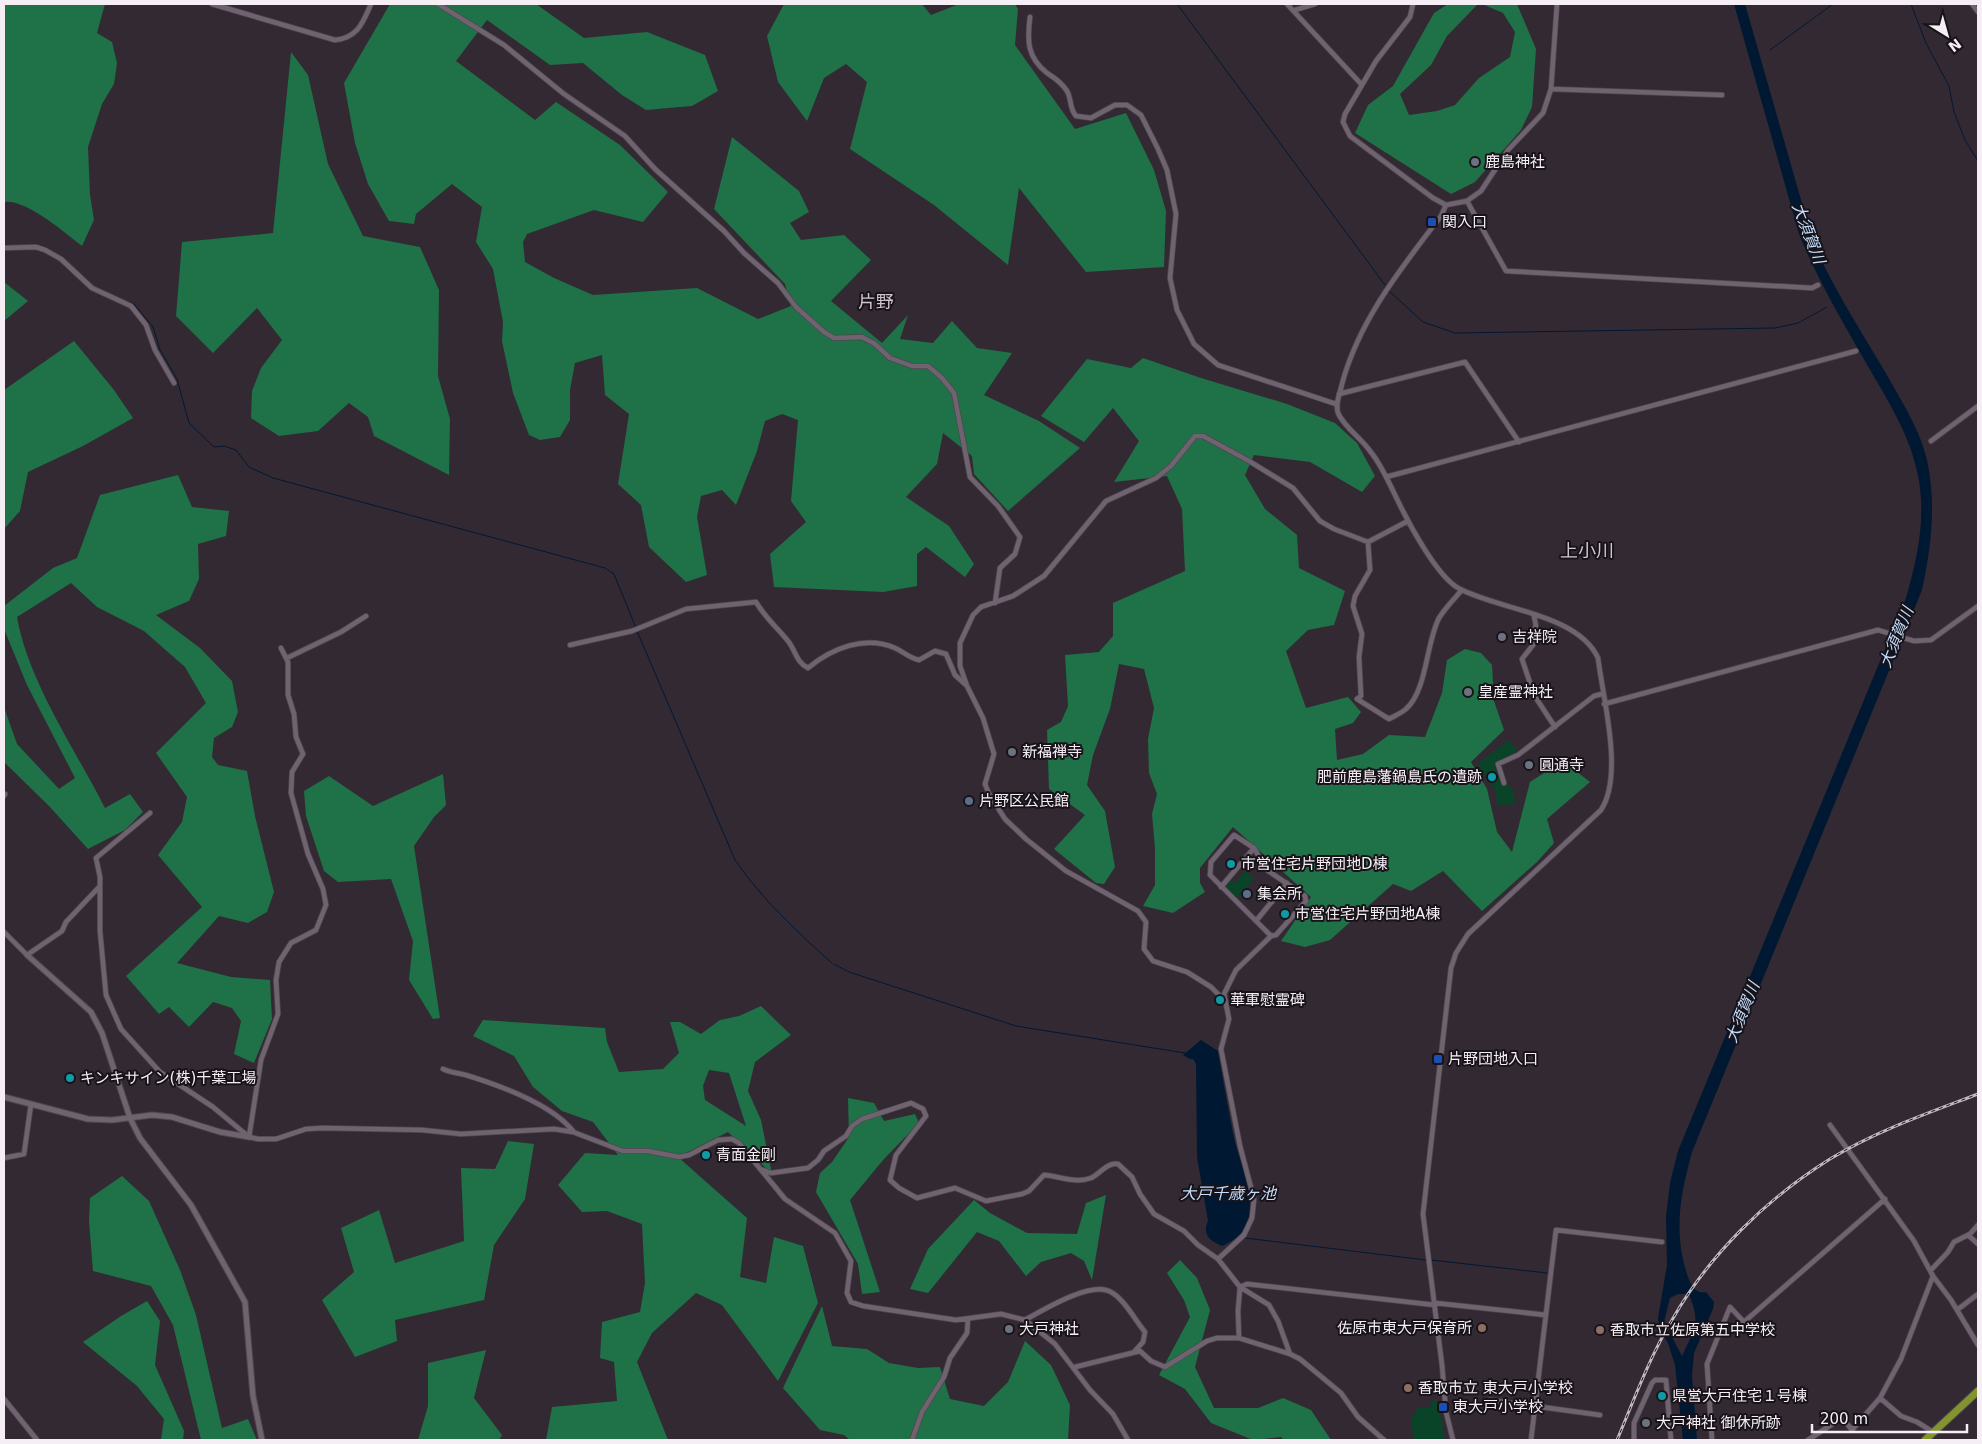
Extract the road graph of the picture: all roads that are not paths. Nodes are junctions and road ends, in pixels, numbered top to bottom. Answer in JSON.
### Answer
{"nodes":[{"id":1,"x":212,"y":4,"type":"edge"},
{"id":2,"x":371,"y":4,"type":"edge"},
{"id":3,"x":438,"y":4,"type":"edge"},
{"id":4,"x":1287,"y":4,"type":"edge"},
{"id":5,"x":1315,"y":4,"type":"edge"},
{"id":6,"x":1414,"y":4,"type":"edge"},
{"id":7,"x":1557,"y":4,"type":"edge"},
{"id":8,"x":1972,"y":4,"type":"edge"},
{"id":9,"x":1295,"y":10,"type":"junction"},
{"id":10,"x":1978,"y":12,"type":"edge"},
{"id":11,"x":1030,"y":17,"type":"dead end"},
{"id":12,"x":1362,"y":84,"type":"junction"},
{"id":13,"x":1551,"y":89,"type":"junction"},
{"id":14,"x":1722,"y":95,"type":"dead end"},
{"id":15,"x":1467,"y":201,"type":"junction"},
{"id":16,"x":1446,"y":204,"type":"junction"},
{"id":17,"x":4,"y":248,"type":"edge"},
{"id":18,"x":1818,"y":285,"type":"dead end"},
{"id":19,"x":1856,"y":351,"type":"dead end"},
{"id":20,"x":174,"y":383,"type":"dead end"},
{"id":21,"x":1340,"y":394,"type":"junction"},
{"id":22,"x":1336,"y":404,"type":"junction"},
{"id":23,"x":1978,"y":406,"type":"edge"},
{"id":24,"x":1931,"y":441,"type":"dead end"},
{"id":25,"x":1519,"y":442,"type":"junction"},
{"id":26,"x":1386,"y":477,"type":"junction"},
{"id":27,"x":1408,"y":521,"type":"junction"},
{"id":28,"x":1368,"y":542,"type":"junction"},
{"id":29,"x":1461,"y":590,"type":"junction"},
{"id":30,"x":995,"y":603,"type":"junction"},
{"id":31,"x":1978,"y":606,"type":"edge"},
{"id":32,"x":366,"y":616,"type":"dead end"},
{"id":33,"x":1534,"y":616,"type":"junction"},
{"id":34,"x":570,"y":644,"type":"dead end"},
{"id":35,"x":281,"y":648,"type":"dead end"},
{"id":36,"x":287,"y":658,"type":"junction"},
{"id":37,"x":967,"y":686,"type":"junction"},
{"id":38,"x":1602,"y":694,"type":"junction"},
{"id":39,"x":1604,"y":704,"type":"junction"},
{"id":40,"x":1555,"y":727,"type":"junction"},
{"id":41,"x":1504,"y":783,"type":"dead end"},
{"id":42,"x":150,"y":813,"type":"dead end"},
{"id":43,"x":1254,"y":848,"type":"junction"},
{"id":44,"x":1287,"y":883,"type":"junction"},
{"id":45,"x":100,"y":886,"type":"junction"},
{"id":46,"x":1221,"y":887,"type":"junction"},
{"id":47,"x":1259,"y":890,"type":"dead end"},
{"id":48,"x":1272,"y":902,"type":"junction"},
{"id":49,"x":1256,"y":921,"type":"junction"},
{"id":50,"x":4,"y":932,"type":"edge"},
{"id":51,"x":1271,"y":936,"type":"junction"},
{"id":52,"x":27,"y":955,"type":"junction"},
{"id":53,"x":1224,"y":1000,"type":"junction"},
{"id":54,"x":443,"y":1069,"type":"dead end"},
{"id":55,"x":4,"y":1097,"type":"edge"},
{"id":56,"x":31,"y":1104,"type":"junction"},
{"id":57,"x":130,"y":1118,"type":"junction"},
{"id":58,"x":1830,"y":1125,"type":"dead end"},
{"id":59,"x":573,"y":1132,"type":"junction"},
{"id":60,"x":249,"y":1137,"type":"junction"},
{"id":61,"x":4,"y":1158,"type":"edge"},
{"id":62,"x":758,"y":1169,"type":"junction"},
{"id":63,"x":1885,"y":1200,"type":"junction"},
{"id":64,"x":1978,"y":1225,"type":"edge"},
{"id":65,"x":1968,"y":1235,"type":"junction"},
{"id":66,"x":1662,"y":1242,"type":"dead end"},
{"id":67,"x":1978,"y":1244,"type":"edge"},
{"id":68,"x":1218,"y":1259,"type":"junction"},
{"id":69,"x":1931,"y":1270,"type":"junction"},
{"id":70,"x":1933,"y":1276,"type":"junction"},
{"id":71,"x":1240,"y":1287,"type":"junction"},
{"id":72,"x":1978,"y":1294,"type":"edge"},
{"id":73,"x":1435,"y":1304,"type":"junction"},
{"id":74,"x":1957,"y":1310,"type":"junction"},
{"id":75,"x":1546,"y":1316,"type":"junction"},
{"id":76,"x":968,"y":1319,"type":"junction"},
{"id":77,"x":1025,"y":1320,"type":"junction"},
{"id":78,"x":1239,"y":1338,"type":"junction"},
{"id":79,"x":1978,"y":1345,"type":"edge"},
{"id":80,"x":1134,"y":1352,"type":"junction"},
{"id":81,"x":1290,"y":1354,"type":"junction"},
{"id":82,"x":1075,"y":1368,"type":"junction"},
{"id":83,"x":1978,"y":1391,"type":"edge"},
{"id":84,"x":1880,"y":1398,"type":"junction"},
{"id":85,"x":4,"y":1399,"type":"edge"},
{"id":86,"x":1490,"y":1400,"type":"dead end"},
{"id":87,"x":1536,"y":1406,"type":"junction"},
{"id":88,"x":1600,"y":1415,"type":"dead end"},
{"id":89,"x":1933,"y":1432,"type":"junction"},
{"id":90,"x":37,"y":1440,"type":"edge"},
{"id":91,"x":262,"y":1440,"type":"edge"},
{"id":92,"x":912,"y":1440,"type":"edge"},
{"id":93,"x":1128,"y":1440,"type":"edge"},
{"id":94,"x":1384,"y":1440,"type":"edge"},
{"id":95,"x":1453,"y":1440,"type":"edge"},
{"id":96,"x":1531,"y":1440,"type":"edge"},
{"id":97,"x":1634,"y":1440,"type":"edge"},
{"id":98,"x":1671,"y":1440,"type":"edge"},
{"id":99,"x":1712,"y":1440,"type":"edge"},
{"id":100,"x":1808,"y":1440,"type":"edge"},
{"id":101,"x":1925,"y":1440,"type":"edge"}],
"edges":[{"from":1,"to":2,"type":"street"},
{"from":3,"to":30,"type":"street"},
{"from":4,"to":9,"type":"street"},
{"from":5,"to":9,"type":"street"},
{"from":6,"to":12,"type":"street"},
{"from":7,"to":13,"type":"street"},
{"from":8,"to":10,"type":"street"},
{"from":9,"to":12,"type":"street"},
{"from":11,"to":22,"type":"street"},
{"from":12,"to":16,"type":"street"},
{"from":13,"to":14,"type":"street"},
{"from":13,"to":15,"type":"street"},
{"from":15,"to":16,"type":"street"},
{"from":15,"to":18,"type":"street"},
{"from":16,"to":21,"type":"street"},
{"from":17,"to":20,"type":"street"},
{"from":19,"to":25,"type":"street"},
{"from":21,"to":22,"type":"street"},
{"from":21,"to":25,"type":"street"},
{"from":22,"to":26,"type":"street"},
{"from":23,"to":24,"type":"street"},
{"from":25,"to":26,"type":"street"},
{"from":26,"to":27,"type":"street"},
{"from":27,"to":28,"type":"street"},
{"from":27,"to":29,"type":"street"},
{"from":28,"to":29,"type":"street"},
{"from":28,"to":30,"type":"street"},
{"from":29,"to":33,"type":"street"},
{"from":30,"to":37,"type":"street"},
{"from":31,"to":39,"type":"street"},
{"from":32,"to":36,"type":"street"},
{"from":33,"to":38,"type":"street"},
{"from":33,"to":40,"type":"street"},
{"from":34,"to":37,"type":"street"},
{"from":35,"to":36,"type":"street"},
{"from":36,"to":60,"type":"street"},
{"from":37,"to":53,"type":"street"},
{"from":38,"to":39,"type":"street"},
{"from":38,"to":40,"type":"street"},
{"from":39,"to":73,"type":"street"},
{"from":40,"to":41,"type":"street"},
{"from":42,"to":45,"type":"street"},
{"from":43,"to":44,"type":"street"},
{"from":43,"to":46,"type":"street"},
{"from":43,"to":46,"type":"street"},
{"from":44,"to":48,"type":"street"},
{"from":44,"to":51,"type":"street"},
{"from":45,"to":52,"type":"street"},
{"from":45,"to":60,"type":"street"},
{"from":46,"to":49,"type":"street"},
{"from":47,"to":48,"type":"street"},
{"from":48,"to":49,"type":"street"},
{"from":49,"to":51,"type":"street"},
{"from":50,"to":52,"type":"street"},
{"from":51,"to":53,"type":"street"},
{"from":52,"to":57,"type":"street"},
{"from":53,"to":68,"type":"street"},
{"from":54,"to":59,"type":"street"},
{"from":55,"to":56,"type":"street"},
{"from":56,"to":57,"type":"street"},
{"from":56,"to":61,"type":"street"},
{"from":57,"to":60,"type":"street"},
{"from":57,"to":91,"type":"street"},
{"from":58,"to":63,"type":"street"},
{"from":59,"to":60,"type":"street"},
{"from":59,"to":62,"type":"street"},
{"from":62,"to":68,"type":"street"},
{"from":62,"to":76,"type":"street"},
{"from":63,"to":69,"type":"street"},
{"from":63,"to":99,"type":"street"},
{"from":64,"to":65,"type":"street"},
{"from":65,"to":67,"type":"street"},
{"from":65,"to":69,"type":"street"},
{"from":66,"to":75,"type":"street"},
{"from":68,"to":71,"type":"street"},
{"from":69,"to":70,"type":"street"},
{"from":70,"to":74,"type":"street"},
{"from":70,"to":84,"type":"street"},
{"from":71,"to":73,"type":"street"},
{"from":71,"to":78,"type":"street"},
{"from":71,"to":81,"type":"street"},
{"from":72,"to":74,"type":"street"},
{"from":73,"to":75,"type":"street"},
{"from":73,"to":95,"type":"street"},
{"from":74,"to":79,"type":"street"},
{"from":75,"to":87,"type":"street"},
{"from":76,"to":77,"type":"street"},
{"from":76,"to":92,"type":"street"},
{"from":77,"to":80,"type":"street"},
{"from":77,"to":82,"type":"street"},
{"from":78,"to":80,"type":"street"},
{"from":78,"to":81,"type":"street"},
{"from":80,"to":82,"type":"street"},
{"from":81,"to":94,"type":"street"},
{"from":82,"to":93,"type":"street"},
{"from":83,"to":89,"type":"highway"},
{"from":84,"to":89,"type":"street"},
{"from":84,"to":100,"type":"street"},
{"from":85,"to":90,"type":"street"},
{"from":86,"to":87,"type":"street"},
{"from":87,"to":88,"type":"street"},
{"from":87,"to":96,"type":"street"},
{"from":89,"to":101,"type":"highway"},
{"from":97,"to":98,"type":"street"}]}
